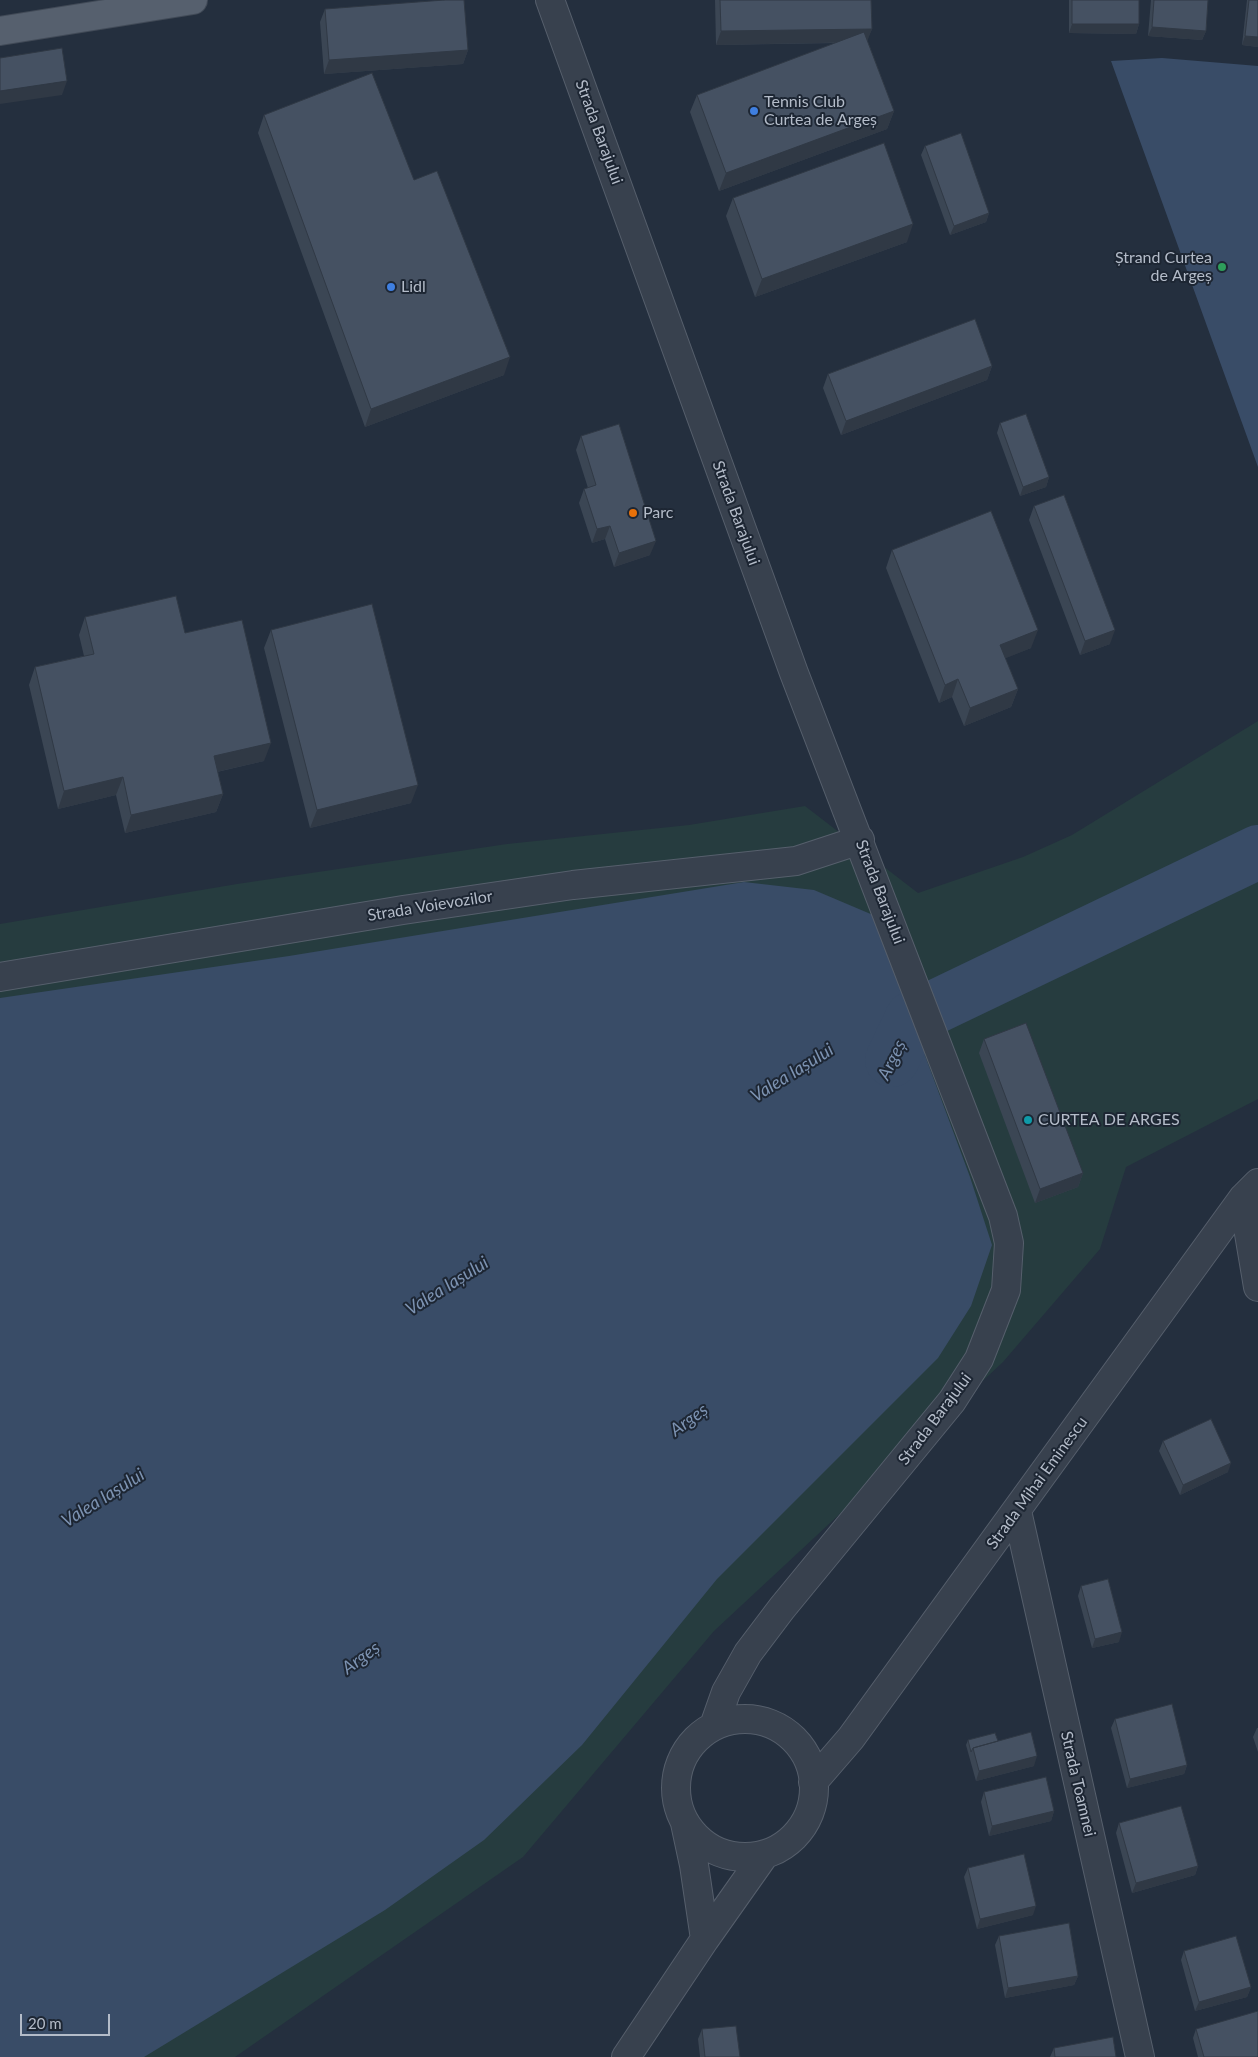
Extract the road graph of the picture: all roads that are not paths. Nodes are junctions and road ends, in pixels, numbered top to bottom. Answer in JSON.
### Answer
{"nodes":[{"id":1,"x":193,"y":0,"type":"edge"},
{"id":2,"x":550,"y":0,"type":"edge"},
{"id":3,"x":0,"y":31,"type":"edge"},
{"id":4,"x":860,"y":840,"type":"junction"},
{"id":5,"x":0,"y":977,"type":"edge"},
{"id":6,"x":1250,"y":1190,"type":"edge"},
{"id":7,"x":1258,"y":1287,"type":"edge"},
{"id":8,"x":1017,"y":1510,"type":"junction"},
{"id":9,"x":714,"y":1726,"type":"junction"},
{"id":10,"x":813,"y":1782,"type":"junction"},
{"id":11,"x":684,"y":1822,"type":"junction"},
{"id":12,"x":765,"y":1854,"type":"junction"},
{"id":13,"x":705,"y":1939,"type":"junction"},
{"id":14,"x":626,"y":2057,"type":"edge"},
{"id":15,"x":1140,"y":2057,"type":"edge"}],
"edges":[{"from":1,"to":3,"type":"main road"},
{"from":2,"to":4,"type":"street","name":"Strada Barajului"},
{"from":4,"to":5,"type":"street","name":"Strada Voievozilor"},
{"from":4,"to":9,"type":"street","name":"Strada Barajului"},
{"from":6,"to":7,"type":"street"},
{"from":6,"to":8,"type":"street","name":"Strada Mihai Eminescu"},
{"from":8,"to":10,"type":"street","name":"Strada Mihai Eminescu"},
{"from":8,"to":15,"type":"street","name":"Strada Toamnei"},
{"from":9,"to":10,"type":"street"},
{"from":9,"to":11,"type":"street"},
{"from":10,"to":12,"type":"street"},
{"from":11,"to":12,"type":"street"},
{"from":11,"to":13,"type":"street"},
{"from":12,"to":13,"type":"street"},
{"from":13,"to":14,"type":"street"}]}
